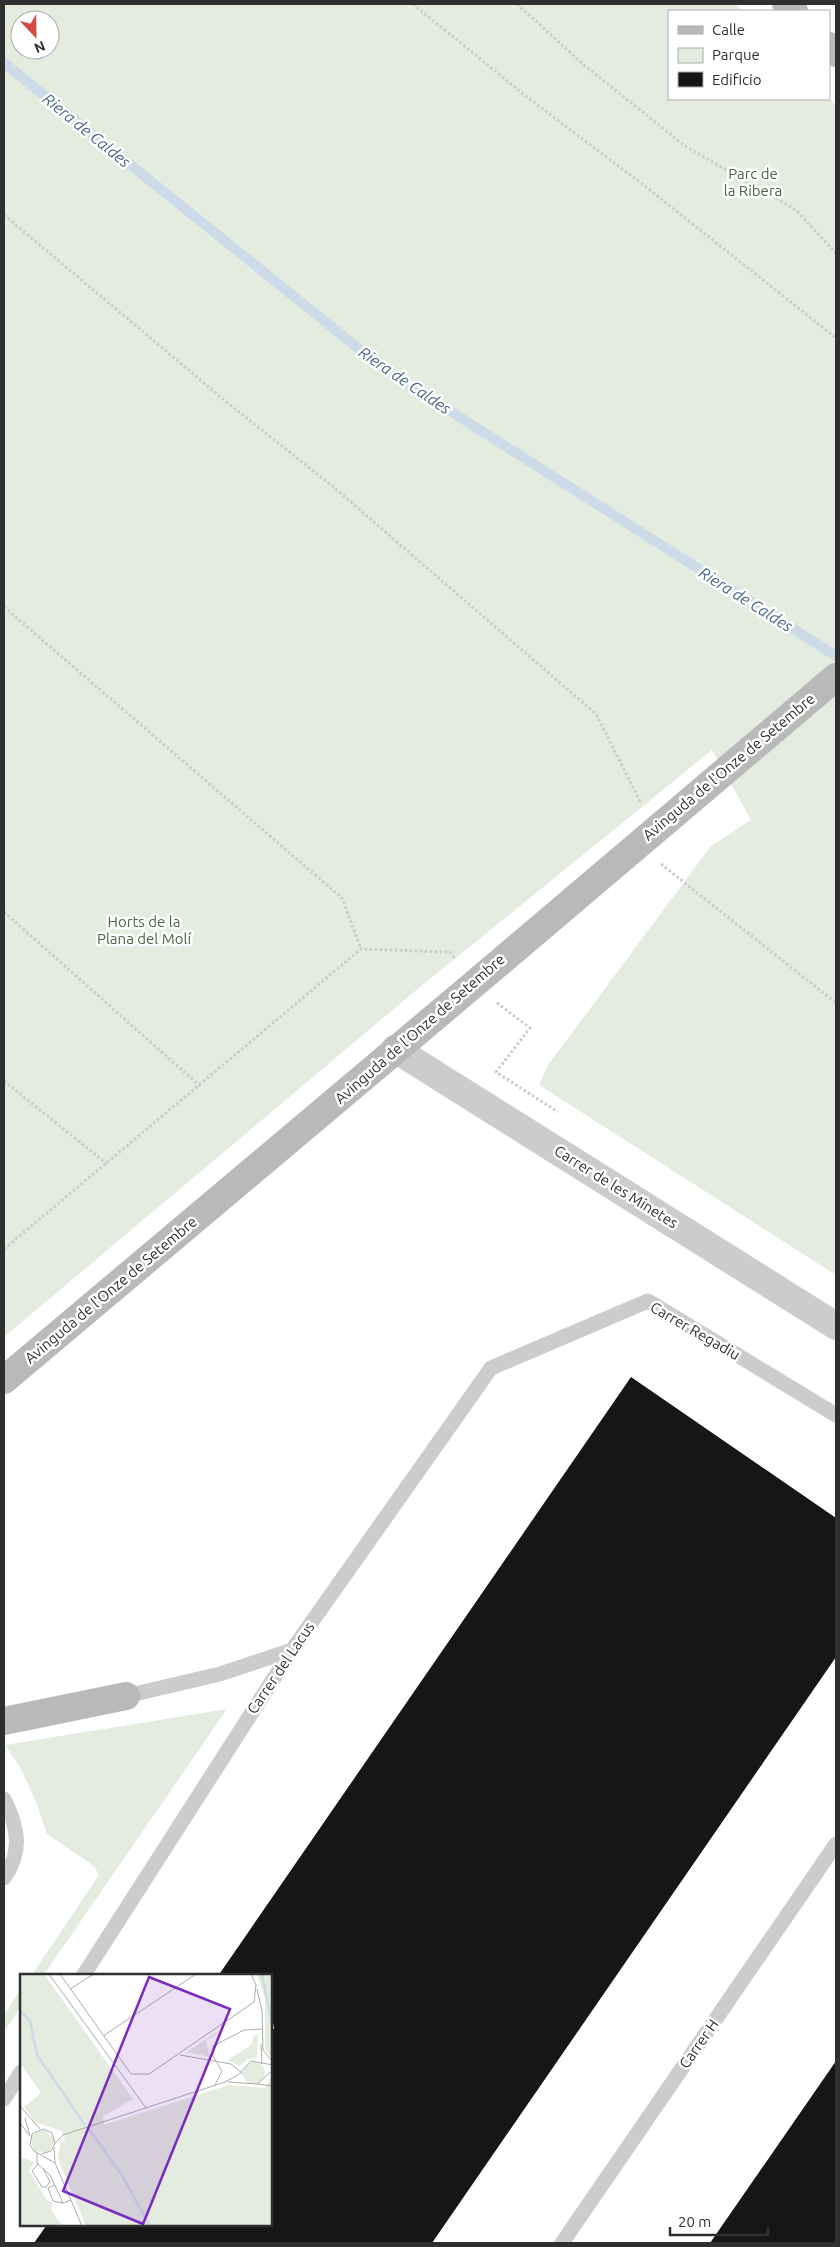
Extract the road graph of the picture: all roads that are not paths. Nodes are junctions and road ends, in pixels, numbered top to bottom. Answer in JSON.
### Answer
{"nodes":[{"id":1,"x":836,"y":677,"type":"edge"},
{"id":2,"x":395,"y":1049,"type":"junction"},
{"id":3,"x":836,"y":1326,"type":"edge"},
{"id":4,"x":490,"y":1368,"type":"joint"},
{"id":5,"x":4,"y":1380,"type":"edge"},
{"id":6,"x":836,"y":1415,"type":"edge"},
{"id":7,"x":292,"y":1650,"type":"junction"},
{"id":8,"x":126,"y":1696,"type":"joint"},
{"id":9,"x":4,"y":1721,"type":"edge"},
{"id":10,"x":4,"y":1798,"type":"edge"},
{"id":11,"x":836,"y":1844,"type":"edge"},
{"id":12,"x":4,"y":1878,"type":"edge"},
{"id":13,"x":84,"y":1974,"type":"edge"},
{"id":14,"x":20,"y":2074,"type":"edge"},
{"id":15,"x":4,"y":2099,"type":"edge"},
{"id":16,"x":562,"y":2243,"type":"edge"}],
"edges":[{"from":1,"to":2,"type":"main road","name":"Avinguda de l'Onze de Setembre"},
{"from":2,"to":3,"type":"street","name":"Carrer de les Minetes"},
{"from":2,"to":5,"type":"main road","name":"Avinguda de l'Onze de Setembre"},
{"from":4,"to":6,"type":"lane","name":"Carrer Regadiu"},
{"from":4,"to":7,"type":"lane","name":"Carrer del Lacus"},
{"from":7,"to":8,"type":"lane"},
{"from":7,"to":13,"type":"lane","name":"Carrer del Lacus"},
{"from":8,"to":9,"type":"main road"},
{"from":10,"to":12,"type":"lane"},
{"from":11,"to":16,"type":"lane","name":"Carrer H"},
{"from":14,"to":15,"type":"lane"}]}
